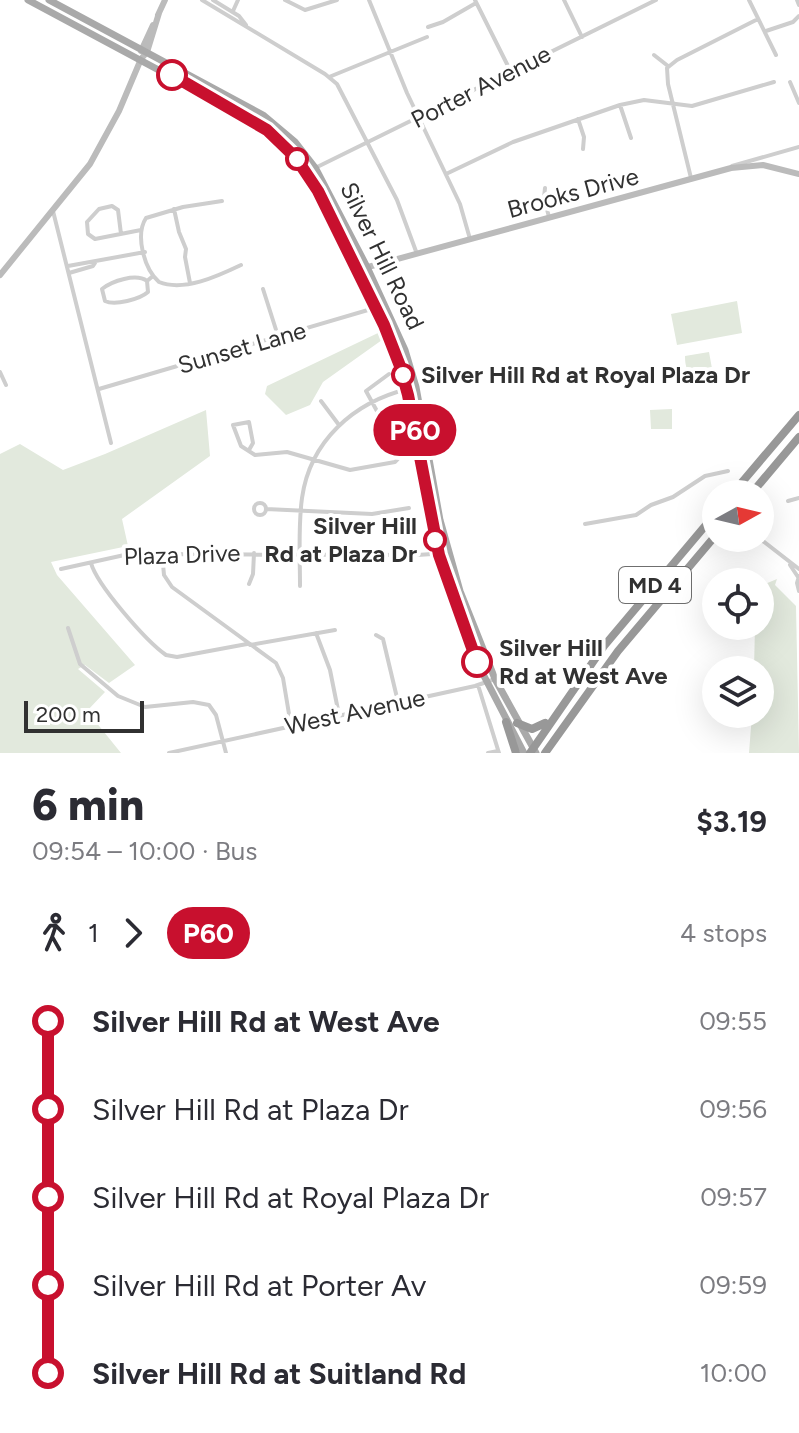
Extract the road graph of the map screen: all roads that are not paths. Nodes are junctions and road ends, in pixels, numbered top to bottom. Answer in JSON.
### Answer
{"nodes":[{"id":1,"x":28,"y":0,"type":"edge"},
{"id":2,"x":48,"y":0,"type":"edge"},
{"id":3,"x":165,"y":0,"type":"edge"},
{"id":4,"x":202,"y":0,"type":"edge"},
{"id":5,"x":213,"y":0,"type":"edge"},
{"id":6,"x":238,"y":0,"type":"edge"},
{"id":7,"x":285,"y":0,"type":"edge"},
{"id":8,"x":337,"y":0,"type":"edge"},
{"id":9,"x":369,"y":0,"type":"edge"},
{"id":10,"x":564,"y":0,"type":"edge"},
{"id":11,"x":656,"y":0,"type":"edge"},
{"id":12,"x":749,"y":0,"type":"edge"},
{"id":13,"x":476,"y":1,"type":"edge"},
{"id":14,"x":43,"y":8,"type":"junction"},
{"id":15,"x":231,"y":14,"type":"junction"},
{"id":16,"x":799,"y":16,"type":"edge"},
{"id":17,"x":758,"y":19,"type":"junction"},
{"id":18,"x":428,"y":27,"type":"dead end"},
{"id":19,"x":765,"y":32,"type":"junction"},
{"id":20,"x":427,"y":37,"type":"dead end"},
{"id":21,"x":582,"y":37,"type":"junction"},
{"id":22,"x":143,"y":53,"type":"junction"},
{"id":23,"x":390,"y":53,"type":"junction"},
{"id":24,"x":654,"y":55,"type":"dead end"},
{"id":25,"x":776,"y":55,"type":"dead end"},
{"id":26,"x":668,"y":66,"type":"junction"},
{"id":27,"x":511,"y":72,"type":"junction"},
{"id":28,"x":329,"y":77,"type":"junction"},
{"id":29,"x":774,"y":82,"type":"dead end"},
{"id":30,"x":790,"y":82,"type":"dead end"},
{"id":31,"x":799,"y":103,"type":"edge"},
{"id":32,"x":673,"y":104,"type":"junction"},
{"id":33,"x":620,"y":105,"type":"junction"},
{"id":34,"x":419,"y":118,"type":"junction"},
{"id":35,"x":578,"y":119,"type":"junction"},
{"id":36,"x":631,"y":138,"type":"dead end"},
{"id":37,"x":368,"y":143,"type":"junction"},
{"id":38,"x":799,"y":147,"type":"edge"},
{"id":39,"x":583,"y":149,"type":"dead end"},
{"id":40,"x":771,"y":155,"type":"junction"},
{"id":41,"x":772,"y":167,"type":"junction"},
{"id":42,"x":316,"y":169,"type":"junction"},
{"id":43,"x":723,"y":170,"type":"junction"},
{"id":44,"x":306,"y":172,"type":"junction"},
{"id":45,"x":446,"y":174,"type":"junction"},
{"id":46,"x":799,"y":174,"type":"edge"},
{"id":47,"x":691,"y":179,"type":"junction"},
{"id":48,"x":545,"y":188,"type":"dead end"},
{"id":49,"x":222,"y":201,"type":"dead end"},
{"id":50,"x":174,"y":209,"type":"junction"},
{"id":51,"x":53,"y":211,"type":"junction"},
{"id":52,"x":549,"y":217,"type":"junction"},
{"id":53,"x":141,"y":230,"type":"junction"},
{"id":54,"x":121,"y":234,"type":"junction"},
{"id":55,"x":470,"y":239,"type":"junction"},
{"id":56,"x":145,"y":252,"type":"junction"},
{"id":57,"x":417,"y":254,"type":"junction"},
{"id":58,"x":241,"y":265,"type":"dead end"},
{"id":59,"x":367,"y":267,"type":"junction"},
{"id":60,"x":68,"y":270,"type":"junction"},
{"id":61,"x":357,"y":270,"type":"junction"},
{"id":62,"x":0,"y":273,"type":"edge"},
{"id":63,"x":153,"y":276,"type":"junction"},
{"id":64,"x":147,"y":281,"type":"junction"},
{"id":65,"x":190,"y":283,"type":"junction"},
{"id":66,"x":263,"y":289,"type":"dead end"},
{"id":67,"x":385,"y":305,"type":"junction"},
{"id":68,"x":376,"y":308,"type":"junction"},
{"id":69,"x":278,"y":337,"type":"junction"},
{"id":70,"x":0,"y":372,"type":"edge"},
{"id":71,"x":389,"y":374,"type":"dead end"},
{"id":72,"x":6,"y":385,"type":"dead end"},
{"id":73,"x":412,"y":388,"type":"junction"},
{"id":74,"x":99,"y":389,"type":"junction"},
{"id":75,"x":321,"y":401,"type":"dead end"},
{"id":76,"x":372,"y":401,"type":"junction"},
{"id":77,"x":799,"y":415,"type":"edge"},
{"id":78,"x":339,"y":425,"type":"junction"},
{"id":79,"x":799,"y":437,"type":"edge"},
{"id":80,"x":111,"y":443,"type":"dead end"},
{"id":81,"x":249,"y":450,"type":"junction"},
{"id":82,"x":314,"y":458,"type":"junction"},
{"id":83,"x":728,"y":471,"type":"dead end"},
{"id":84,"x":744,"y":480,"type":"edge"},
{"id":85,"x":763,"y":480,"type":"edge"},
{"id":86,"x":799,"y":498,"type":"edge"},
{"id":87,"x":788,"y":501,"type":"dead end"},
{"id":88,"x":409,"y":508,"type":"dead end"},
{"id":89,"x":266,"y":509,"type":"dead end"},
{"id":90,"x":301,"y":511,"type":"junction"},
{"id":91,"x":585,"y":524,"type":"dead end"},
{"id":92,"x":702,"y":530,"type":"edge"},
{"id":93,"x":702,"y":551,"type":"edge"},
{"id":94,"x":774,"y":551,"type":"edge"},
{"id":95,"x":162,"y":553,"type":"junction"},
{"id":96,"x":254,"y":553,"type":"junction"},
{"id":97,"x":300,"y":554,"type":"junction"},
{"id":98,"x":444,"y":554,"type":"junction"},
{"id":99,"x":91,"y":563,"type":"junction"},
{"id":100,"x":788,"y":563,"type":"junction"},
{"id":101,"x":61,"y":569,"type":"dead end"},
{"id":102,"x":799,"y":569,"type":"edge"},
{"id":103,"x":799,"y":576,"type":"edge"},
{"id":104,"x":249,"y":584,"type":"dead end"},
{"id":105,"x":300,"y":586,"type":"dead end"},
{"id":106,"x":799,"y":591,"type":"edge"},
{"id":107,"x":68,"y":628,"type":"dead end"},
{"id":108,"x":335,"y":630,"type":"dead end"},
{"id":109,"x":316,"y":633,"type":"junction"},
{"id":110,"x":376,"y":635,"type":"dead end"},
{"id":111,"x":248,"y":644,"type":"junction"},
{"id":112,"x":495,"y":679,"type":"junction"},
{"id":113,"x":482,"y":684,"type":"junction"},
{"id":114,"x":398,"y":702,"type":"junction"},
{"id":115,"x":557,"y":711,"type":"junction"},
{"id":116,"x":340,"y":715,"type":"junction"},
{"id":117,"x":572,"y":715,"type":"junction"},
{"id":118,"x":506,"y":722,"type":"junction"},
{"id":119,"x":517,"y":723,"type":"junction"},
{"id":120,"x":291,"y":726,"type":"junction"},
{"id":121,"x":224,"y":742,"type":"junction"},
{"id":122,"x":499,"y":752,"type":"edge"},
{"id":123,"x":531,"y":752,"type":"edge"},
{"id":124,"x":169,"y":753,"type":"edge"},
{"id":125,"x":226,"y":753,"type":"edge"},
{"id":126,"x":488,"y":753,"type":"edge"},
{"id":127,"x":516,"y":753,"type":"edge"},
{"id":128,"x":545,"y":753,"type":"edge"},
{"id":129,"x":553,"y":753,"type":"edge"}],
"edges":[{"from":1,"to":14,"type":"main road","name":"Silver Hill Road"},
{"from":2,"to":14,"type":"main road"},
{"from":2,"to":22,"type":"main road","name":"Silver Hill Road"},
{"from":3,"to":22,"type":"street"},
{"from":4,"to":15,"type":"street"},
{"from":5,"to":15,"type":"street"},
{"from":6,"to":15,"type":"street"},
{"from":7,"to":8,"type":"street"},
{"from":9,"to":23,"type":"street"},
{"from":10,"to":21,"type":"street"},
{"from":11,"to":21,"type":"street","name":"Porter Avenue"},
{"from":12,"to":17,"type":"street"},
{"from":13,"to":18,"type":"street"},
{"from":13,"to":27,"type":"street"},
{"from":14,"to":22,"type":"main road","name":"Silver Hill Road"},
{"from":15,"to":28,"type":"street"},
{"from":16,"to":19,"type":"street"},
{"from":17,"to":19,"type":"street"},
{"from":17,"to":26,"type":"street"},
{"from":19,"to":25,"type":"street"},
{"from":20,"to":23,"type":"street"},
{"from":21,"to":27,"type":"street","name":"Porter Avenue"},
{"from":22,"to":42,"type":"main road","name":"Silver Hill Road"},
{"from":22,"to":44,"type":"main road","name":"Silver Hill Road"},
{"from":22,"to":51,"type":"street"},
{"from":23,"to":28,"type":"street"},
{"from":23,"to":34,"type":"street"},
{"from":24,"to":26,"type":"street"},
{"from":26,"to":32,"type":"street"},
{"from":27,"to":34,"type":"street","name":"Porter Avenue"},
{"from":28,"to":37,"type":"street"},
{"from":29,"to":32,"type":"street"},
{"from":30,"to":31,"type":"street"},
{"from":32,"to":33,"type":"street"},
{"from":32,"to":47,"type":"street"},
{"from":33,"to":35,"type":"street"},
{"from":33,"to":36,"type":"street"},
{"from":34,"to":37,"type":"street","name":"Porter Avenue"},
{"from":34,"to":45,"type":"street"},
{"from":35,"to":39,"type":"street"},
{"from":35,"to":45,"type":"street"},
{"from":37,"to":42,"type":"street","name":"Porter Avenue"},
{"from":37,"to":57,"type":"street"},
{"from":38,"to":40,"type":"street"},
{"from":40,"to":41,"type":"street"},
{"from":40,"to":43,"type":"street"},
{"from":41,"to":43,"type":"street","name":"Brooks Drive"},
{"from":41,"to":46,"type":"street","name":"Brooks Drive"},
{"from":42,"to":44,"type":"street","name":"Porter Avenue"},
{"from":42,"to":59,"type":"main road","name":"Silver Hill Road"},
{"from":43,"to":47,"type":"street","name":"Brooks Drive"},
{"from":44,"to":61,"type":"main road","name":"Silver Hill Road"},
{"from":45,"to":55,"type":"street"},
{"from":47,"to":52,"type":"street","name":"Brooks Drive"},
{"from":48,"to":52,"type":"street"},
{"from":49,"to":50,"type":"street"},
{"from":50,"to":53,"type":"street"},
{"from":50,"to":65,"type":"street"},
{"from":51,"to":60,"type":"street"},
{"from":51,"to":62,"type":"street"},
{"from":52,"to":55,"type":"street","name":"Brooks Drive"},
{"from":53,"to":54,"type":"street"},
{"from":53,"to":56,"type":"street"},
{"from":54,"to":54,"type":"street"},
{"from":55,"to":57,"type":"street","name":"Brooks Drive"},
{"from":56,"to":60,"type":"street"},
{"from":56,"to":63,"type":"street"},
{"from":57,"to":59,"type":"street","name":"Brooks Drive"},
{"from":58,"to":65,"type":"street"},
{"from":59,"to":61,"type":"street","name":"Brooks Drive"},
{"from":59,"to":67,"type":"main road","name":"Silver Hill Road"},
{"from":60,"to":74,"type":"street"},
{"from":61,"to":68,"type":"main road","name":"Silver Hill Road"},
{"from":63,"to":64,"type":"street"},
{"from":63,"to":65,"type":"street"},
{"from":64,"to":64,"type":"street"},
{"from":66,"to":69,"type":"street"},
{"from":67,"to":68,"type":"street","name":"Sunset Lane"},
{"from":67,"to":73,"type":"main road","name":"Silver Hill Road"},
{"from":68,"to":69,"type":"street","name":"Sunset Lane"},
{"from":68,"to":73,"type":"main road","name":"Silver Hill Road"},
{"from":69,"to":74,"type":"street","name":"Sunset Lane"},
{"from":70,"to":72,"type":"street"},
{"from":71,"to":76,"type":"street"},
{"from":73,"to":76,"type":"street"},
{"from":73,"to":98,"type":"main road","name":"Silver Hill Road"},
{"from":74,"to":80,"type":"street"},
{"from":75,"to":78,"type":"street"},
{"from":76,"to":78,"type":"street"},
{"from":76,"to":82,"type":"street"},
{"from":77,"to":84,"type":"highway"},
{"from":78,"to":82,"type":"street"},
{"from":79,"to":85,"type":"highway"},
{"from":81,"to":81,"type":"street"},
{"from":81,"to":82,"type":"street"},
{"from":82,"to":90,"type":"street"},
{"from":83,"to":91,"type":"street"},
{"from":86,"to":87,"type":"street"},
{"from":88,"to":90,"type":"street"},
{"from":89,"to":90,"type":"street"},
{"from":90,"to":97,"type":"street"},
{"from":92,"to":115,"type":"highway","number":"MD 4"},
{"from":93,"to":117,"type":"highway","number":"MD 4"},
{"from":94,"to":100,"type":"street"},
{"from":95,"to":96,"type":"street","name":"Plaza Drive"},
{"from":95,"to":99,"type":"street","name":"Plaza Drive"},
{"from":95,"to":111,"type":"street"},
{"from":96,"to":97,"type":"street","name":"Plaza Drive"},
{"from":96,"to":104,"type":"street"},
{"from":97,"to":98,"type":"street","name":"Plaza Drive"},
{"from":97,"to":105,"type":"street"},
{"from":98,"to":112,"type":"main road","name":"Silver Hill Road"},
{"from":98,"to":113,"type":"main road","name":"Silver Hill Road"},
{"from":99,"to":101,"type":"street","name":"Plaza Drive"},
{"from":99,"to":111,"type":"street"},
{"from":100,"to":102,"type":"street"},
{"from":100,"to":103,"type":"street"},
{"from":103,"to":106,"type":"street"},
{"from":107,"to":121,"type":"street"},
{"from":108,"to":109,"type":"street"},
{"from":109,"to":111,"type":"street"},
{"from":109,"to":116,"type":"street"},
{"from":110,"to":114,"type":"street"},
{"from":111,"to":120,"type":"street"},
{"from":112,"to":113,"type":"street","name":"West Avenue"},
{"from":112,"to":119,"type":"main road","name":"Silver Hill Road"},
{"from":113,"to":114,"type":"street","name":"West Avenue"},
{"from":113,"to":118,"type":"main road","name":"Silver Hill Road"},
{"from":113,"to":122,"type":"street"},
{"from":114,"to":116,"type":"street","name":"West Avenue"},
{"from":115,"to":119,"type":"highway"},
{"from":115,"to":123,"type":"highway","number":"MD 4"},
{"from":116,"to":120,"type":"street","name":"West Avenue"},
{"from":117,"to":128,"type":"highway","number":"MD 4"},
{"from":117,"to":129,"type":"highway"},
{"from":118,"to":123,"type":"main road","name":"Silver Hill Road"},
{"from":118,"to":127,"type":"highway"},
{"from":119,"to":123,"type":"main road","name":"Silver Hill Road"},
{"from":120,"to":121,"type":"street","name":"West Avenue"},
{"from":121,"to":124,"type":"street","name":"West Avenue"},
{"from":121,"to":125,"type":"street"},
{"from":122,"to":126,"type":"street"}]}
